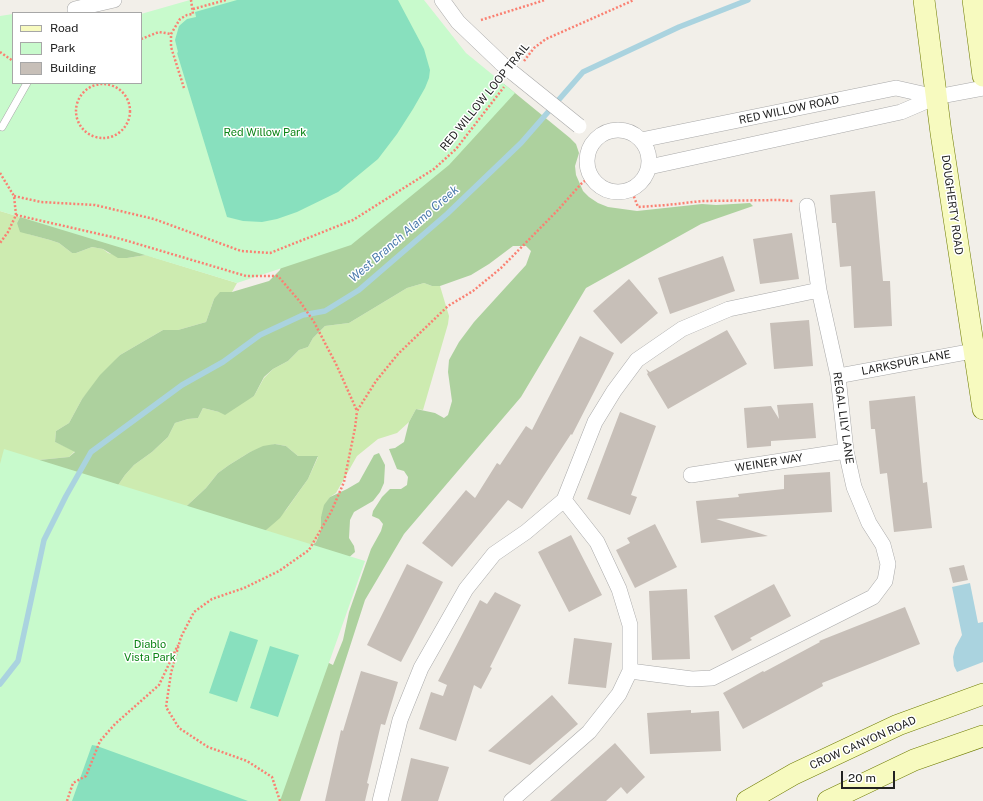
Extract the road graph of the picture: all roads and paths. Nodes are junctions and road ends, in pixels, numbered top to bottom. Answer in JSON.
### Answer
{"nodes":[{"id":1,"x":114,"y":0,"type":"edge"},
{"id":2,"x":192,"y":0,"type":"edge"},
{"id":3,"x":226,"y":0,"type":"edge"},
{"id":4,"x":442,"y":0,"type":"edge"},
{"id":5,"x":545,"y":0,"type":"edge"},
{"id":6,"x":634,"y":0,"type":"edge"},
{"id":7,"x":924,"y":0,"type":"edge"},
{"id":8,"x":973,"y":0,"type":"edge"},
{"id":9,"x":192,"y":9,"type":"junction"},
{"id":10,"x":74,"y":11,"type":"edge"},
{"id":11,"x":462,"y":26,"type":"junction"},
{"id":12,"x":171,"y":34,"type":"junction"},
{"id":13,"x":142,"y":39,"type":"edge"},
{"id":14,"x":0,"y":52,"type":"edge"},
{"id":15,"x":12,"y":60,"type":"edge"},
{"id":16,"x":523,"y":62,"type":"dead end"},
{"id":17,"x":983,"y":76,"type":"edge"},
{"id":18,"x":26,"y":84,"type":"edge"},
{"id":19,"x":100,"y":84,"type":"edge"},
{"id":20,"x":108,"y":84,"type":"edge"},
{"id":21,"x":507,"y":84,"type":"dead end"},
{"id":22,"x":184,"y":88,"type":"dead end"},
{"id":23,"x":983,"y":88,"type":"edge"},
{"id":24,"x":936,"y":97,"type":"junction"},
{"id":25,"x":2,"y":127,"type":"dead end"},
{"id":26,"x":596,"y":138,"type":"junction"},
{"id":27,"x":642,"y":140,"type":"junction"},
{"id":28,"x":649,"y":167,"type":"junction"},
{"id":29,"x":0,"y":173,"type":"edge"},
{"id":30,"x":591,"y":176,"type":"junction"},
{"id":31,"x":632,"y":189,"type":"junction"},
{"id":32,"x":14,"y":196,"type":"junction"},
{"id":33,"x":808,"y":206,"type":"joint"},
{"id":34,"x":16,"y":215,"type":"junction"},
{"id":35,"x":0,"y":243,"type":"edge"},
{"id":36,"x":819,"y":290,"type":"junction"},
{"id":37,"x":973,"y":351,"type":"junction"},
{"id":38,"x":838,"y":376,"type":"junction"},
{"id":39,"x":983,"y":409,"type":"edge"},
{"id":40,"x":356,"y":410,"type":"junction"},
{"id":41,"x":846,"y":451,"type":"junction"},
{"id":42,"x":691,"y":474,"type":"dead end"},
{"id":43,"x":564,"y":500,"type":"junction"},
{"id":44,"x":181,"y":637,"type":"junction"},
{"id":45,"x":630,"y":671,"type":"junction"},
{"id":46,"x":983,"y":694,"type":"edge"},
{"id":47,"x":983,"y":736,"type":"edge"},
{"id":48,"x":67,"y":801,"type":"edge"},
{"id":49,"x":280,"y":801,"type":"edge"},
{"id":50,"x":380,"y":801,"type":"edge"},
{"id":51,"x":511,"y":801,"type":"edge"},
{"id":52,"x":747,"y":801,"type":"edge"},
{"id":53,"x":828,"y":801,"type":"edge"}],
"edges":[{"from":1,"to":10,"type":"street"},
{"from":2,"to":9,"type":"path"},
{"from":3,"to":9,"type":"path"},
{"from":4,"to":11,"type":"street"},
{"from":5,"to":11,"type":"path"},
{"from":6,"to":16,"type":"path","name":"RED WILLOW LOOP TRAIL"},
{"from":7,"to":24,"type":"main road","name":"DOUGHERTY ROAD"},
{"from":8,"to":17,"type":"main road"},
{"from":9,"to":12,"type":"path"},
{"from":11,"to":26,"type":"street","bridge":true},
{"from":12,"to":13,"type":"path"},
{"from":12,"to":22,"type":"path"},
{"from":14,"to":15,"type":"path"},
{"from":18,"to":25,"type":"lane"},
{"from":19,"to":20,"type":"path"},
{"from":21,"to":32,"type":"path","name":"RED WILLOW LOOP TRAIL"},
{"from":23,"to":24,"type":"street","name":"RED WILLOW ROAD"},
{"from":24,"to":27,"type":"street","name":"RED WILLOW ROAD"},
{"from":24,"to":28,"type":"street","name":"RED WILLOW ROAD"},
{"from":24,"to":37,"type":"main road","name":"DOUGHERTY ROAD"},
{"from":26,"to":27,"type":"street"},
{"from":26,"to":30,"type":"street"},
{"from":27,"to":28,"type":"street"},
{"from":28,"to":31,"type":"street"},
{"from":29,"to":32,"type":"path"},
{"from":30,"to":31,"type":"street"},
{"from":30,"to":40,"type":"path"},
{"from":31,"to":33,"type":"path"},
{"from":32,"to":34,"type":"path"},
{"from":33,"to":36,"type":"street","name":"REGAL LILY LANE"},
{"from":34,"to":35,"type":"path"},
{"from":34,"to":40,"type":"path"},
{"from":36,"to":38,"type":"street","name":"REGAL LILY LANE"},
{"from":36,"to":43,"type":"street"},
{"from":37,"to":38,"type":"street","name":"LARKSPUR LANE"},
{"from":37,"to":39,"type":"main road","name":"DOUGHERTY ROAD"},
{"from":38,"to":41,"type":"street","name":"REGAL LILY LANE"},
{"from":40,"to":44,"type":"path"},
{"from":41,"to":42,"type":"street","name":"WEINER WAY"},
{"from":41,"to":45,"type":"street","name":"REGAL LILY LANE"},
{"from":43,"to":45,"type":"street"},
{"from":43,"to":50,"type":"street"},
{"from":44,"to":48,"type":"path"},
{"from":44,"to":49,"type":"path"},
{"from":45,"to":51,"type":"street"},
{"from":46,"to":52,"type":"main road","name":"CROW CANYON ROAD"},
{"from":47,"to":53,"type":"main road"}]}
